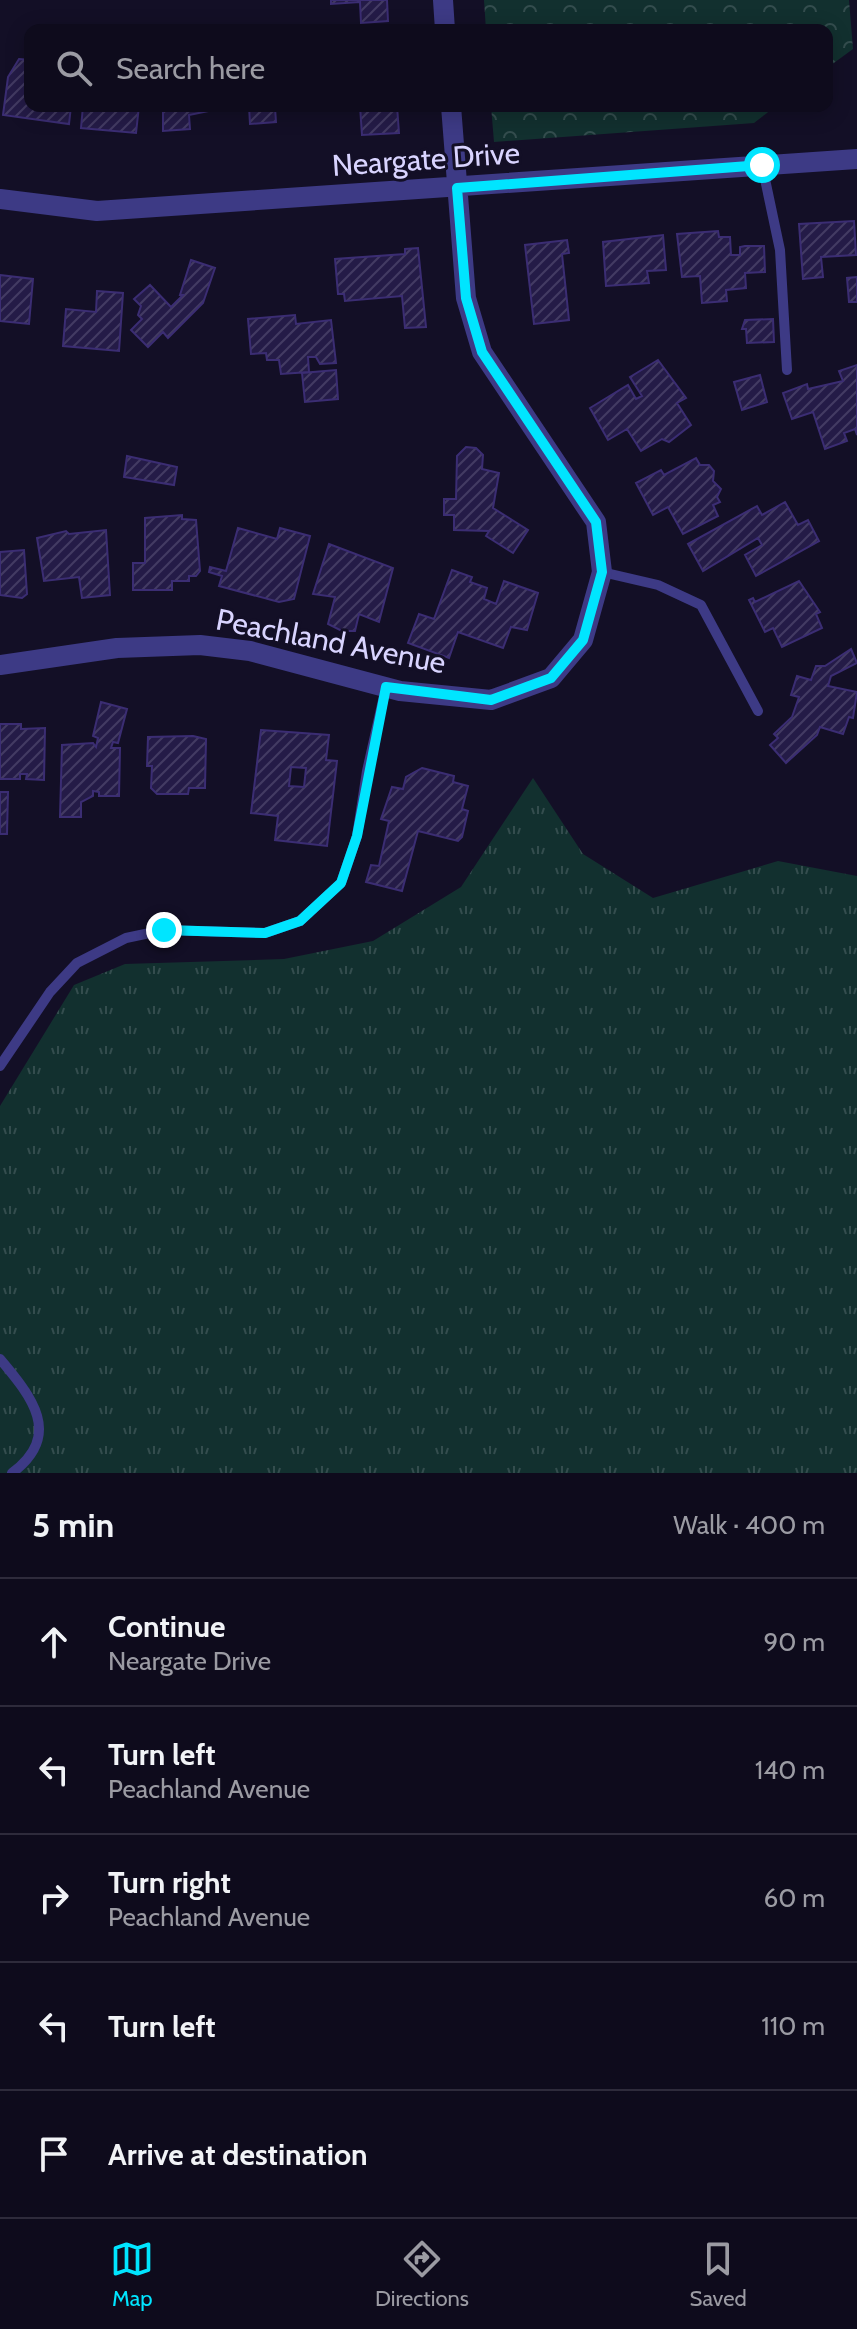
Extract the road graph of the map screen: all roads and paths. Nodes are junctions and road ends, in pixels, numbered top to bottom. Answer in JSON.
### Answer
{"nodes":[{"id":1,"x":443,"y":0,"type":"edge"},
{"id":2,"x":445,"y":24,"type":"edge"},
{"id":3,"x":451,"y":112,"type":"edge"},
{"id":4,"x":857,"y":159,"type":"edge"},
{"id":5,"x":762,"y":165,"type":"junction"},
{"id":6,"x":457,"y":188,"type":"junction"},
{"id":7,"x":0,"y":199,"type":"edge"},
{"id":8,"x":787,"y":370,"type":"dead end"},
{"id":9,"x":602,"y":572,"type":"junction"},
{"id":10,"x":0,"y":665,"type":"edge"},
{"id":11,"x":386,"y":687,"type":"junction"},
{"id":12,"x":758,"y":711,"type":"dead end"},
{"id":13,"x":0,"y":1066,"type":"edge"},
{"id":14,"x":0,"y":1359,"type":"edge"},
{"id":15,"x":12,"y":1473,"type":"edge"}],
"edges":[{"from":1,"to":2,"type":"street"},
{"from":3,"to":6,"type":"street","name":"Peachland Avenue"},
{"from":4,"to":5,"type":"street","name":"Neargate Drive"},
{"from":5,"to":6,"type":"street","name":"Neargate Drive"},
{"from":5,"to":8,"type":"lane"},
{"from":6,"to":7,"type":"street","name":"Neargate Drive"},
{"from":6,"to":9,"type":"street","name":"Peachland Avenue"},
{"from":9,"to":11,"type":"street","name":"Peachland Avenue"},
{"from":9,"to":12,"type":"lane"},
{"from":10,"to":11,"type":"street","name":"Peachland Avenue"},
{"from":11,"to":13,"type":"lane"},
{"from":14,"to":15,"type":"lane"}]}
